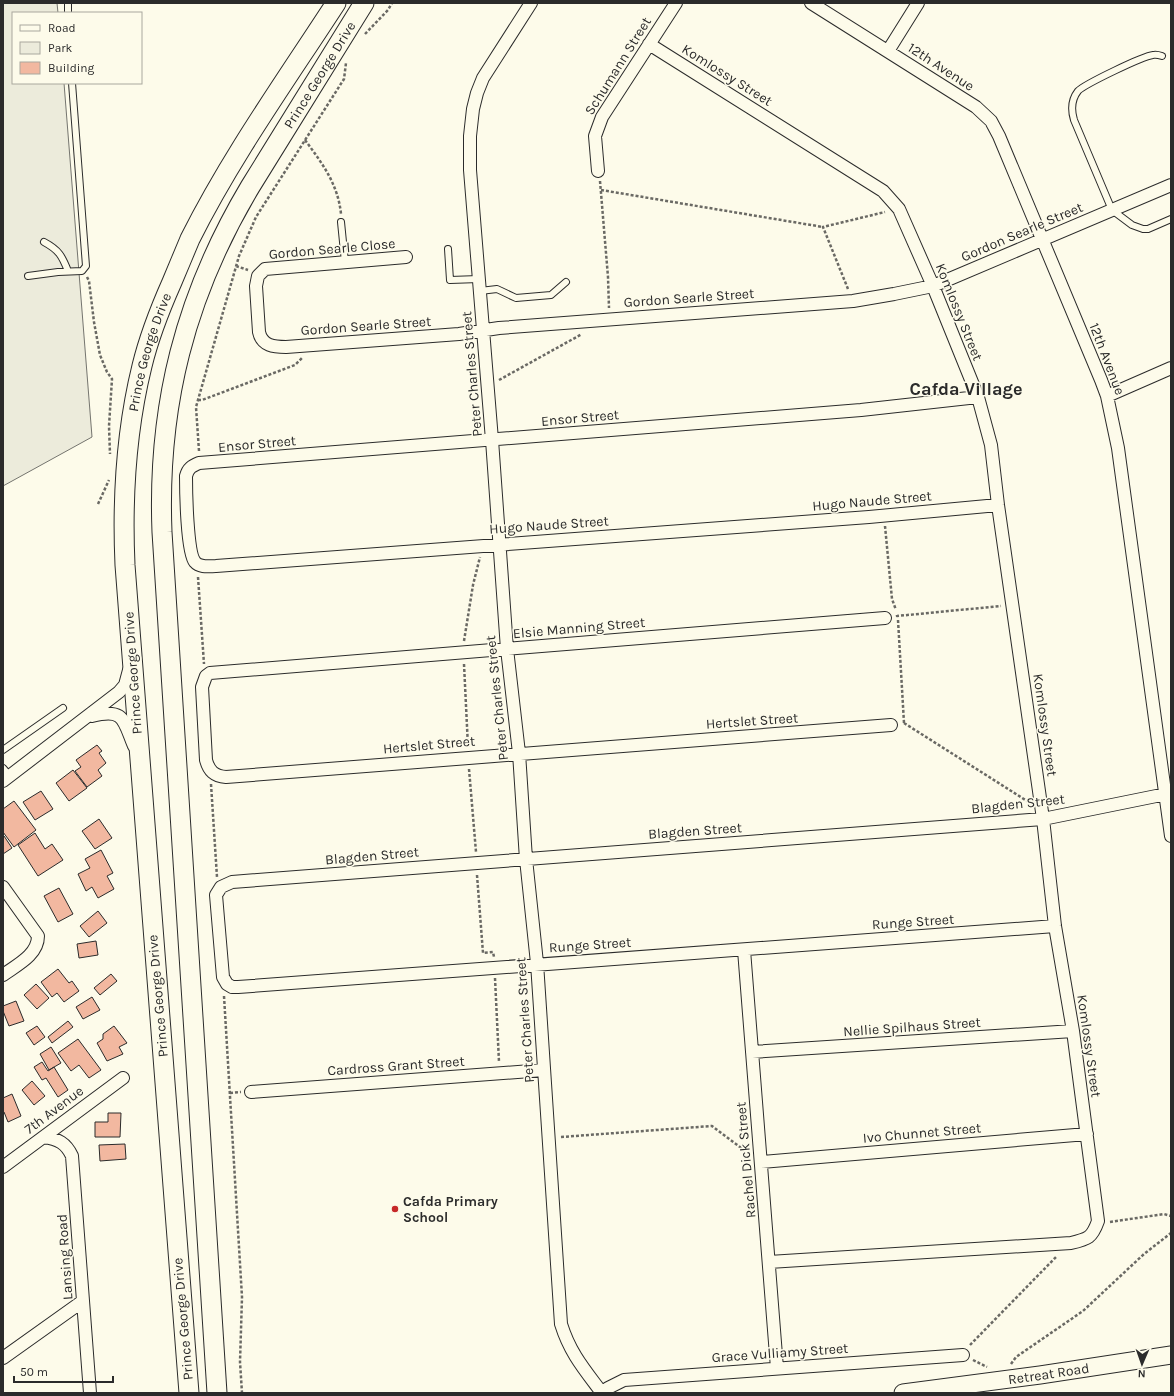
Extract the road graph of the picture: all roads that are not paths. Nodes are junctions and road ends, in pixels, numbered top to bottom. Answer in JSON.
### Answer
{"nodes":[{"id":1,"x":336,"y":3,"type":"edge"},
{"id":2,"x":364,"y":3,"type":"edge"},
{"id":3,"x":531,"y":3,"type":"edge"},
{"id":4,"x":676,"y":3,"type":"edge"},
{"id":5,"x":811,"y":3,"type":"edge"},
{"id":6,"x":918,"y":3,"type":"edge"},
{"id":7,"x":649,"y":44,"type":"junction"},
{"id":8,"x":888,"y":51,"type":"junction"},
{"id":9,"x":1162,"y":56,"type":"dead end"},
{"id":10,"x":72,"y":84,"type":"edge"},
{"id":11,"x":598,"y":171,"type":"road end"},
{"id":12,"x":1171,"y":185,"type":"edge"},
{"id":13,"x":1112,"y":210,"type":"junction"},
{"id":14,"x":1171,"y":219,"type":"edge"},
{"id":15,"x":341,"y":222,"type":"road end"},
{"id":16,"x":1042,"y":240,"type":"junction"},
{"id":17,"x":44,"y":242,"type":"dead end"},
{"id":18,"x":448,"y":249,"type":"dead end"},
{"id":19,"x":406,"y":257,"type":"dead end"},
{"id":20,"x":345,"y":262,"type":"junction"},
{"id":21,"x":68,"y":271,"type":"junction"},
{"id":22,"x":263,"y":272,"type":"joint"},
{"id":23,"x":28,"y":276,"type":"dead end"},
{"id":24,"x":566,"y":282,"type":"dead end"},
{"id":25,"x":479,"y":285,"type":"junction"},
{"id":26,"x":933,"y":286,"type":"junction"},
{"id":27,"x":483,"y":331,"type":"junction"},
{"id":28,"x":1171,"y":368,"type":"edge"},
{"id":29,"x":1107,"y":396,"type":"junction"},
{"id":30,"x":978,"y":397,"type":"junction"},
{"id":31,"x":492,"y":440,"type":"junction"},
{"id":32,"x":187,"y":471,"type":"joint"},
{"id":33,"x":998,"y":505,"type":"junction"},
{"id":34,"x":500,"y":544,"type":"junction"},
{"id":35,"x":885,"y":618,"type":"road end"},
{"id":36,"x":507,"y":649,"type":"junction"},
{"id":37,"x":132,"y":653,"type":"junction"},
{"id":38,"x":205,"y":672,"type":"joint"},
{"id":39,"x":63,"y":708,"type":"dead end"},
{"id":40,"x":89,"y":716,"type":"junction"},
{"id":41,"x":891,"y":725,"type":"road end"},
{"id":42,"x":3,"y":750,"type":"edge"},
{"id":43,"x":519,"y":753,"type":"junction"},
{"id":44,"x":140,"y":762,"type":"junction"},
{"id":45,"x":5,"y":775,"type":"edge"},
{"id":46,"x":1168,"y":793,"type":"edge"},
{"id":47,"x":1043,"y":819,"type":"junction"},
{"id":48,"x":1171,"y":836,"type":"edge"},
{"id":49,"x":526,"y":859,"type":"junction"},
{"id":50,"x":219,"y":882,"type":"joint"},
{"id":51,"x":3,"y":887,"type":"edge"},
{"id":52,"x":1055,"y":926,"type":"junction"},
{"id":53,"x":744,"y":950,"type":"junction"},
{"id":54,"x":537,"y":963,"type":"junction"},
{"id":55,"x":3,"y":975,"type":"edge"},
{"id":56,"x":1073,"y":1031,"type":"junction"},
{"id":57,"x":752,"y":1052,"type":"junction"},
{"id":58,"x":544,"y":1070,"type":"junction"},
{"id":59,"x":123,"y":1078,"type":"dead end"},
{"id":60,"x":251,"y":1092,"type":"dead end"},
{"id":61,"x":1087,"y":1134,"type":"junction"},
{"id":62,"x":44,"y":1137,"type":"junction"},
{"id":63,"x":760,"y":1162,"type":"junction"},
{"id":64,"x":3,"y":1167,"type":"edge"},
{"id":65,"x":769,"y":1262,"type":"junction"},
{"id":66,"x":83,"y":1301,"type":"junction"},
{"id":67,"x":963,"y":1355,"type":"road end"},
{"id":68,"x":1171,"y":1355,"type":"edge"},
{"id":69,"x":3,"y":1358,"type":"edge"},
{"id":70,"x":777,"y":1368,"type":"junction"},
{"id":71,"x":90,"y":1393,"type":"edge"},
{"id":72,"x":189,"y":1393,"type":"edge"},
{"id":73,"x":217,"y":1393,"type":"edge"},
{"id":74,"x":602,"y":1393,"type":"edge"},
{"id":75,"x":903,"y":1393,"type":"edge"}],
"edges":[{"from":1,"to":37,"type":"main road","name":"Prince George Drive"},
{"from":2,"to":73,"type":"main road","name":"Prince George Drive"},
{"from":3,"to":25,"type":"street","name":"Peter Charles Street"},
{"from":4,"to":7,"type":"street","name":"Schumann Street"},
{"from":5,"to":8,"type":"street","name":"12th Avenue"},
{"from":6,"to":8,"type":"street"},
{"from":7,"to":11,"type":"street","name":"Schumann Street"},
{"from":7,"to":26,"type":"street","name":"Komlossy Street"},
{"from":8,"to":16,"type":"street","name":"12th Avenue"},
{"from":9,"to":13,"type":"lane"},
{"from":10,"to":21,"type":"lane"},
{"from":12,"to":13,"type":"street","name":"Gordon Searle Street"},
{"from":13,"to":14,"type":"lane"},
{"from":13,"to":16,"type":"street","name":"Gordon Searle Street"},
{"from":15,"to":20,"type":"lane"},
{"from":16,"to":26,"type":"street","name":"Gordon Searle Street"},
{"from":16,"to":29,"type":"street","name":"12th Avenue"},
{"from":17,"to":21,"type":"lane"},
{"from":18,"to":25,"type":"lane"},
{"from":19,"to":20,"type":"street","name":"Gordon Searle Close"},
{"from":20,"to":22,"type":"street","name":"Gordon Searle Close"},
{"from":21,"to":23,"type":"lane"},
{"from":22,"to":27,"type":"street","name":"Gordon Searle Street"},
{"from":24,"to":25,"type":"lane"},
{"from":25,"to":27,"type":"street","name":"Peter Charles Street"},
{"from":26,"to":27,"type":"street","name":"Gordon Searle Street"},
{"from":26,"to":30,"type":"street","name":"Komlossy Street"},
{"from":27,"to":31,"type":"street","name":"Peter Charles Street"},
{"from":28,"to":29,"type":"street"},
{"from":29,"to":46,"type":"street","name":"12th Avenue"},
{"from":30,"to":31,"type":"street","name":"Ensor Street"},
{"from":30,"to":33,"type":"street","name":"Komlossy Street"},
{"from":31,"to":32,"type":"street","name":"Ensor Street"},
{"from":31,"to":34,"type":"street","name":"Peter Charles Street"},
{"from":32,"to":34,"type":"street","name":"Hugo Naude Street"},
{"from":33,"to":34,"type":"street","name":"Hugo Naude Street"},
{"from":33,"to":47,"type":"street","name":"Komlossy Street"},
{"from":34,"to":36,"type":"street","name":"Peter Charles Street"},
{"from":35,"to":36,"type":"street","name":"Elsie Manning Street"},
{"from":36,"to":38,"type":"street","name":"Elsie Manning Street"},
{"from":36,"to":43,"type":"street","name":"Peter Charles Street"},
{"from":37,"to":40,"type":"street"},
{"from":37,"to":44,"type":"main road","name":"Prince George Drive"},
{"from":38,"to":43,"type":"street","name":"Hertslet Street"},
{"from":39,"to":42,"type":"lane"},
{"from":40,"to":44,"type":"street"},
{"from":40,"to":45,"type":"street"},
{"from":41,"to":43,"type":"street","name":"Hertslet Street"},
{"from":43,"to":49,"type":"street","name":"Peter Charles Street"},
{"from":44,"to":72,"type":"main road","name":"Prince George Drive"},
{"from":46,"to":47,"type":"street","name":"Blagden Street"},
{"from":46,"to":48,"type":"street","name":"12th Avenue"},
{"from":47,"to":49,"type":"street","name":"Blagden Street"},
{"from":47,"to":52,"type":"street","name":"Komlossy Street"},
{"from":49,"to":50,"type":"street","name":"Blagden Street"},
{"from":49,"to":54,"type":"street","name":"Peter Charles Street"},
{"from":50,"to":54,"type":"street","name":"Runge Street"},
{"from":51,"to":55,"type":"street"},
{"from":52,"to":53,"type":"street","name":"Runge Street"},
{"from":52,"to":56,"type":"street","name":"Komlossy Street"},
{"from":53,"to":54,"type":"street","name":"Runge Street"},
{"from":53,"to":57,"type":"street","name":"Rachel Dick Street"},
{"from":54,"to":58,"type":"street","name":"Peter Charles Street"},
{"from":56,"to":57,"type":"street","name":"Nellie Spilhaus Street"},
{"from":56,"to":61,"type":"street","name":"Komlossy Street"},
{"from":57,"to":63,"type":"street","name":"Rachel Dick Street"},
{"from":58,"to":60,"type":"street","name":"Cardross Grant Street"},
{"from":58,"to":74,"type":"street","name":"Peter Charles Street"},
{"from":59,"to":62,"type":"street","name":"7th Avenue"},
{"from":61,"to":63,"type":"street","name":"Ivo Chunnet Street"},
{"from":61,"to":65,"type":"street","name":"Komlossy Street"},
{"from":62,"to":64,"type":"street","name":"7th Avenue"},
{"from":62,"to":66,"type":"street","name":"Lansing Road"},
{"from":63,"to":65,"type":"street","name":"Rachel Dick Street"},
{"from":65,"to":70,"type":"street","name":"Rachel Dick Street"},
{"from":66,"to":69,"type":"street"},
{"from":66,"to":71,"type":"street","name":"Lansing Road"},
{"from":67,"to":70,"type":"street","name":"Grace Vulliamy Street"},
{"from":68,"to":75,"type":"main road","name":"Retreat Road"},
{"from":70,"to":74,"type":"street","name":"Grace Vulliamy Street"}]}
